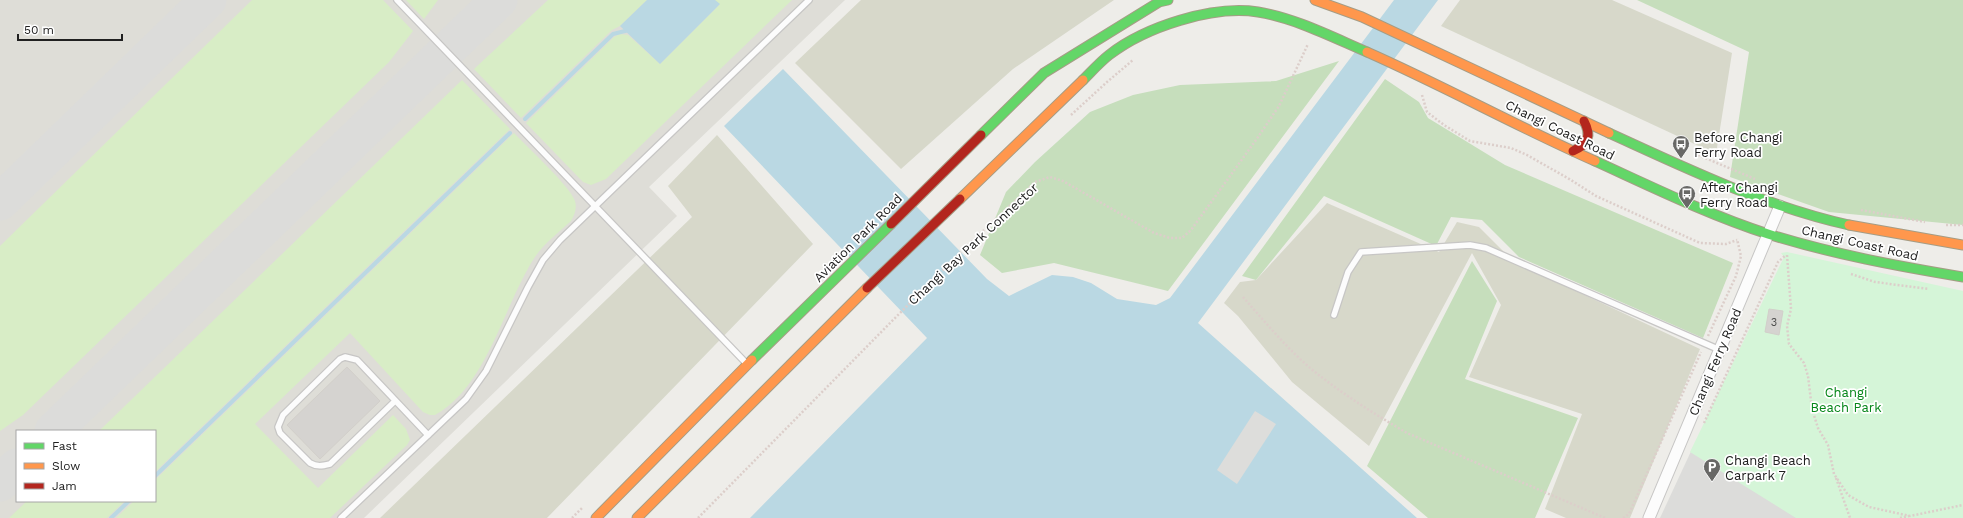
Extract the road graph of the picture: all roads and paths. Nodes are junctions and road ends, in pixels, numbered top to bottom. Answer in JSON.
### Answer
{"nodes":[{"id":1,"x":397,"y":0,"type":"edge"},
{"id":2,"x":809,"y":0,"type":"edge"},
{"id":3,"x":1315,"y":0,"type":"edge"},
{"id":4,"x":1164,"y":1,"type":"edge"},
{"id":5,"x":1301,"y":40,"type":"dead end"},
{"id":6,"x":1138,"y":57,"type":"dead end"},
{"id":7,"x":1418,"y":92,"type":"dead end"},
{"id":8,"x":1067,"y":119,"type":"dead end"},
{"id":9,"x":1584,"y":121,"type":"junction"},
{"id":10,"x":1572,"y":151,"type":"junction"},
{"id":11,"x":1693,"y":153,"type":"dead end"},
{"id":12,"x":1762,"y":182,"type":"dead end"},
{"id":13,"x":595,"y":205,"type":"junction"},
{"id":14,"x":1780,"y":206,"type":"junction"},
{"id":15,"x":1856,"y":209,"type":"dead end"},
{"id":16,"x":1930,"y":222,"type":"dead end"},
{"id":17,"x":1944,"y":225,"type":"dead end"},
{"id":18,"x":1963,"y":225,"type":"edge"},
{"id":19,"x":1768,"y":234,"type":"junction"},
{"id":20,"x":1740,"y":237,"type":"dead end"},
{"id":21,"x":1737,"y":240,"type":"junction"},
{"id":22,"x":1963,"y":245,"type":"edge"},
{"id":23,"x":1787,"y":255,"type":"dead end"},
{"id":24,"x":1778,"y":262,"type":"dead end"},
{"id":25,"x":1963,"y":277,"type":"edge"},
{"id":26,"x":1243,"y":297,"type":"dead end"},
{"id":27,"x":1334,"y":315,"type":"dead end"},
{"id":28,"x":1705,"y":343,"type":"junction"},
{"id":29,"x":1720,"y":350,"type":"junction"},
{"id":30,"x":748,"y":364,"type":"junction"},
{"id":31,"x":395,"y":401,"type":"junction"},
{"id":32,"x":1703,"y":426,"type":"dead end"},
{"id":33,"x":428,"y":435,"type":"junction"},
{"id":34,"x":1834,"y":474,"type":"junction"},
{"id":35,"x":1963,"y":505,"type":"edge"},
{"id":36,"x":1910,"y":516,"type":"junction"},
{"id":37,"x":341,"y":518,"type":"edge"},
{"id":38,"x":596,"y":518,"type":"edge"},
{"id":39,"x":637,"y":518,"type":"edge"},
{"id":40,"x":698,"y":518,"type":"edge"},
{"id":41,"x":1606,"y":518,"type":"edge"},
{"id":42,"x":1623,"y":518,"type":"edge"},
{"id":43,"x":1648,"y":518,"type":"edge"},
{"id":44,"x":1850,"y":518,"type":"edge"},
{"id":45,"x":1900,"y":518,"type":"edge"}],
"edges":[{"from":1,"to":13,"type":"lane"},
{"from":2,"to":13,"type":"lane"},
{"from":3,"to":9,"type":"main road","name":"Changi Coast Road"},
{"from":4,"to":30,"type":"main road","name":"Aviation Park Road"},
{"from":5,"to":40,"type":"path","name":"Changi Bay Park Connector"},
{"from":6,"to":8,"type":"path"},
{"from":7,"to":21,"type":"path"},
{"from":9,"to":10,"type":"main road"},
{"from":9,"to":14,"type":"main road","name":"Changi Coast Road"},
{"from":10,"to":19,"type":"main road","name":"Changi Coast Road"},
{"from":10,"to":39,"type":"main road","name":"Changi Coast Road"},
{"from":11,"to":12,"type":"path"},
{"from":13,"to":30,"type":"lane"},
{"from":13,"to":33,"type":"lane"},
{"from":14,"to":19,"type":"street","name":"Changi Ferry Road"},
{"from":14,"to":22,"type":"main road","name":"Changi Coast Road"},
{"from":15,"to":16,"type":"path"},
{"from":17,"to":18,"type":"path"},
{"from":19,"to":25,"type":"main road","name":"Changi Coast Road"},
{"from":19,"to":29,"type":"street","name":"Changi Ferry Road"},
{"from":20,"to":21,"type":"path"},
{"from":21,"to":28,"type":"path"},
{"from":23,"to":34,"type":"path"},
{"from":24,"to":32,"type":"path"},
{"from":26,"to":41,"type":"path"},
{"from":27,"to":28,"type":"lane"},
{"from":28,"to":29,"type":"lane"},
{"from":28,"to":42,"type":"path"},
{"from":29,"to":43,"type":"street","name":"Changi Ferry Road"},
{"from":30,"to":38,"type":"main road","name":"Aviation Park Road"},
{"from":31,"to":31,"type":"lane"},
{"from":31,"to":33,"type":"lane"},
{"from":33,"to":37,"type":"lane"},
{"from":34,"to":36,"type":"path"},
{"from":34,"to":44,"type":"path"},
{"from":35,"to":36,"type":"path"},
{"from":36,"to":45,"type":"path"}]}
